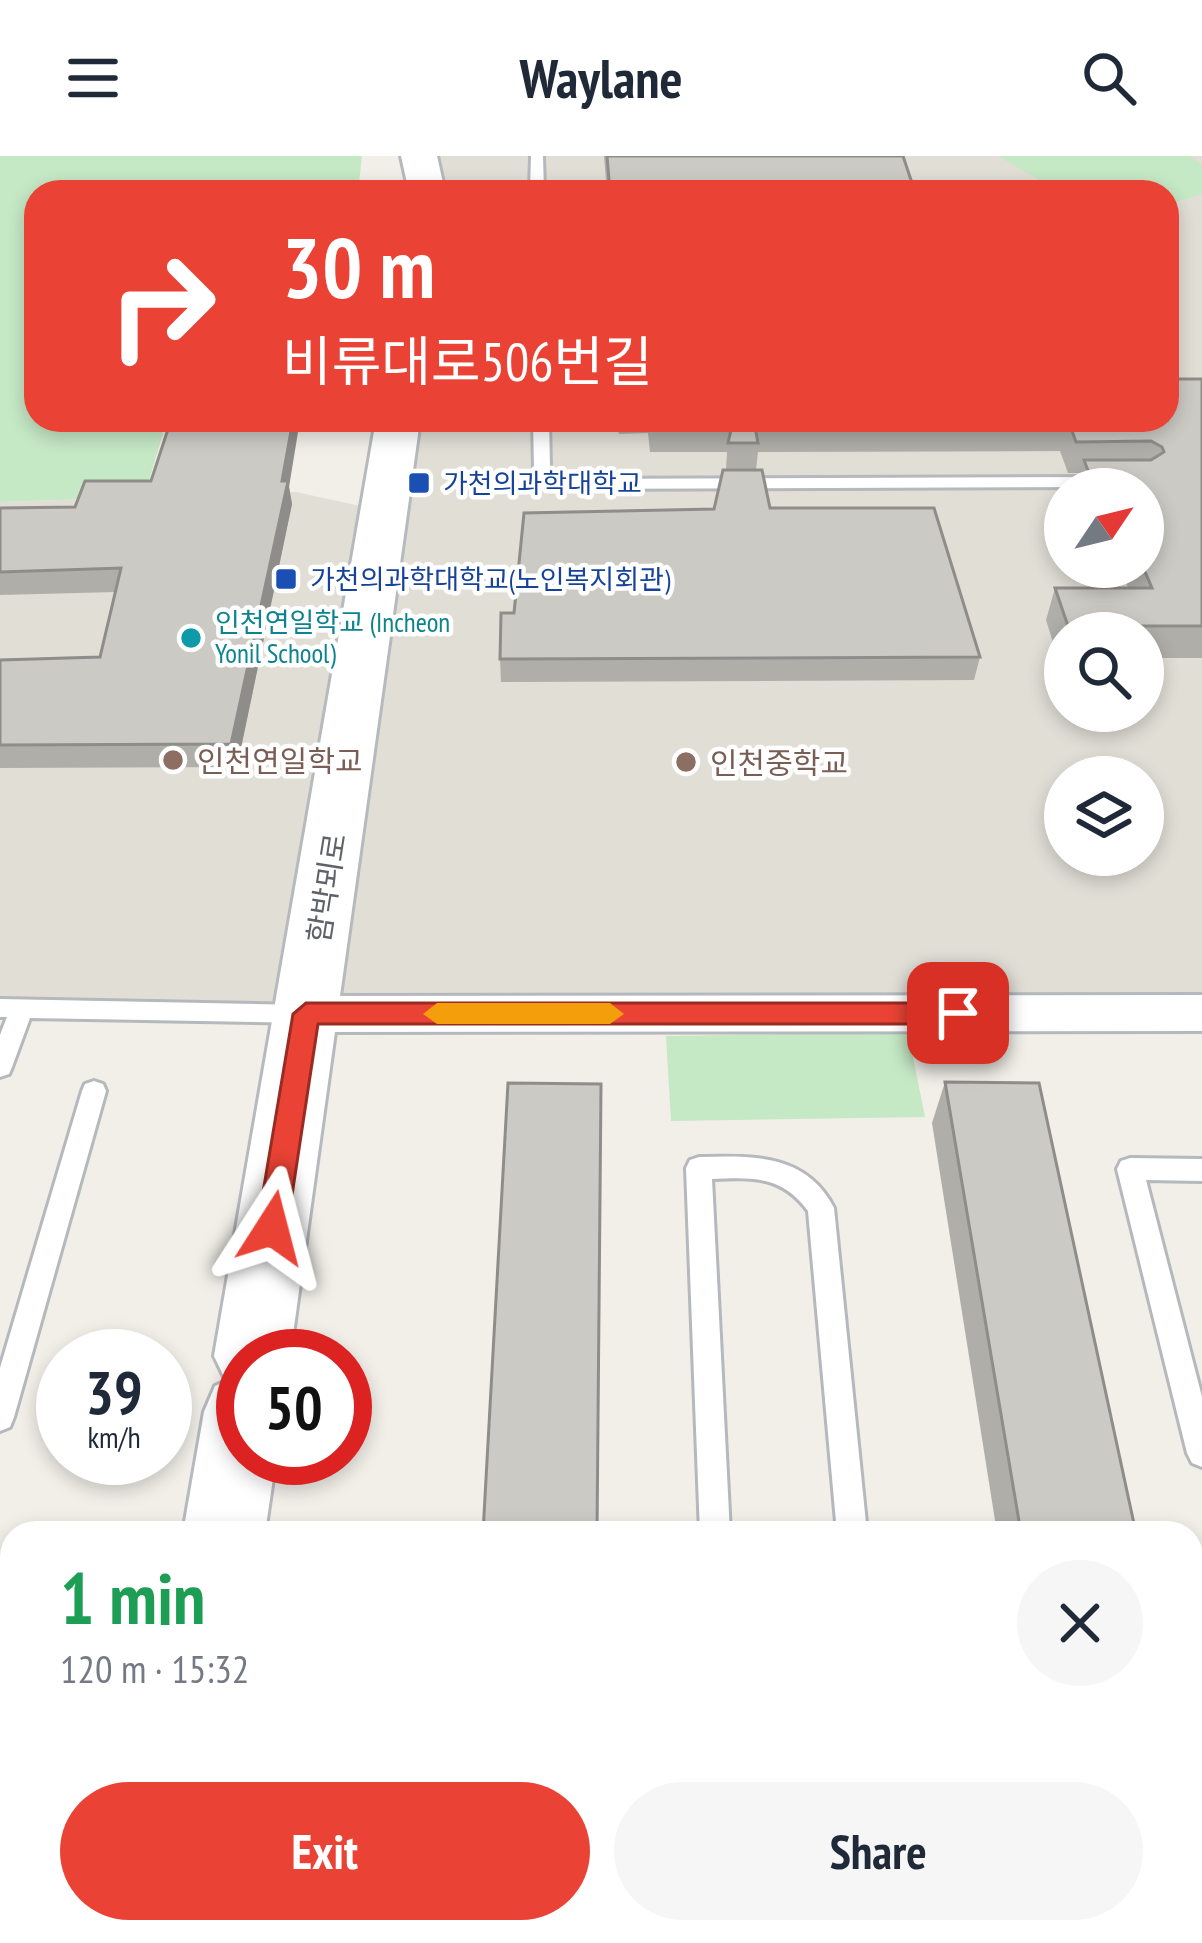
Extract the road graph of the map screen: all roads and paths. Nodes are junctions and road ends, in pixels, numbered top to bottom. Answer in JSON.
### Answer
{"nodes":[{"id":1,"x":396,"y":432,"type":"edge"},
{"id":2,"x":541,"y":432,"type":"edge"},
{"id":3,"x":1044,"y":482,"type":"edge"},
{"id":4,"x":11,"y":1008,"type":"edge"},
{"id":5,"x":1202,"y":1013,"type":"edge"},
{"id":6,"x":306,"y":1014,"type":"junction"},
{"id":7,"x":0,"y":1067,"type":"edge"},
{"id":8,"x":94,"y":1090,"type":"dead end"},
{"id":9,"x":1202,"y":1169,"type":"edge"},
{"id":10,"x":256,"y":1329,"type":"edge"},
{"id":11,"x":2,"y":1404,"type":"edge"},
{"id":12,"x":1202,"y":1453,"type":"edge"},
{"id":13,"x":232,"y":1485,"type":"edge"},
{"id":14,"x":226,"y":1521,"type":"edge"},
{"id":15,"x":714,"y":1521,"type":"edge"},
{"id":16,"x":851,"y":1521,"type":"edge"}],
"edges":[{"from":1,"to":6,"type":"main road","name":"함박뫼로"},
{"from":2,"to":3,"type":"lane"},
{"from":4,"to":6,"type":"lane"},
{"from":4,"to":7,"type":"lane"},
{"from":5,"to":6,"type":"street"},
{"from":6,"to":10,"type":"main road","name":"함박뫼로"},
{"from":8,"to":11,"type":"lane"},
{"from":9,"to":12,"type":"lane"},
{"from":13,"to":14,"type":"main road"},
{"from":15,"to":16,"type":"lane"}]}
